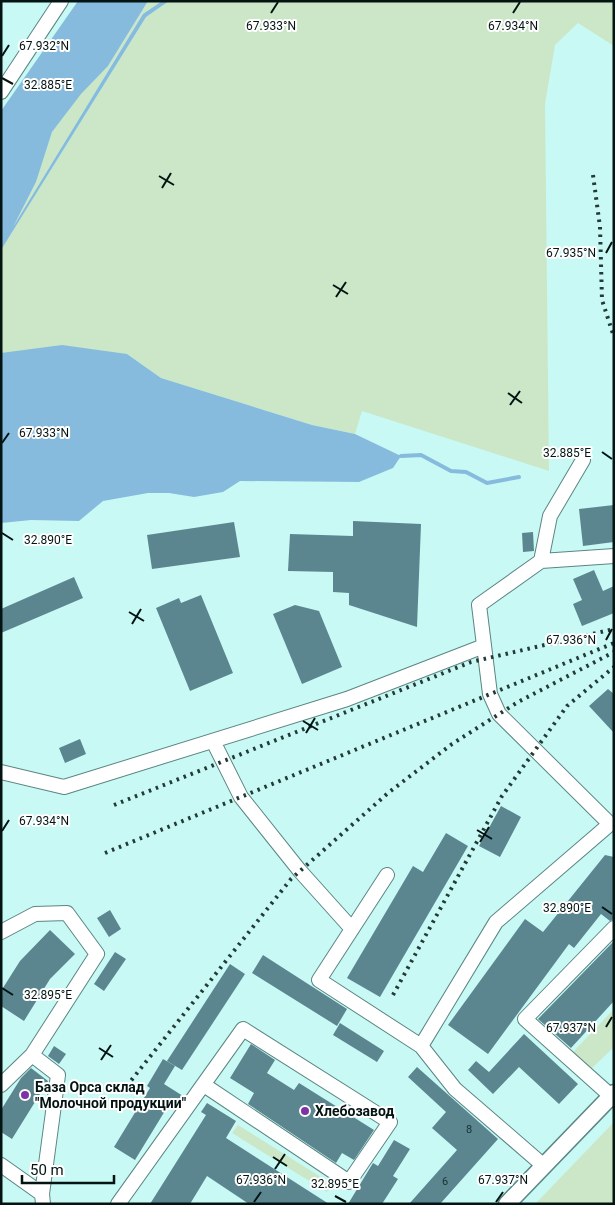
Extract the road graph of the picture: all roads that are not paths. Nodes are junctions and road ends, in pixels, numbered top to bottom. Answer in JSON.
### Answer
{"nodes":[{"id":1,"x":61,"y":1,"type":"edge"},
{"id":2,"x":1,"y":92,"type":"edge"},
{"id":3,"x":583,"y":460,"type":"dead end"},
{"id":4,"x":614,"y":556,"type":"edge"},
{"id":5,"x":541,"y":561,"type":"junction"},
{"id":6,"x":484,"y":646,"type":"junction"},
{"id":7,"x":213,"y":740,"type":"junction"},
{"id":8,"x":1,"y":772,"type":"edge"},
{"id":9,"x":612,"y":824,"type":"edge"},
{"id":10,"x":387,"y":875,"type":"dead end"},
{"id":11,"x":614,"y":928,"type":"edge"},
{"id":12,"x":352,"y":929,"type":"junction"},
{"id":13,"x":1,"y":932,"type":"edge"},
{"id":14,"x":421,"y":1046,"type":"junction"},
{"id":15,"x":32,"y":1055,"type":"junction"},
{"id":16,"x":1,"y":1085,"type":"edge"},
{"id":17,"x":204,"y":1085,"type":"junction"},
{"id":18,"x":613,"y":1095,"type":"edge"},
{"id":19,"x":1,"y":1165,"type":"edge"},
{"id":20,"x":544,"y":1166,"type":"junction"},
{"id":21,"x":43,"y":1199,"type":"edge"},
{"id":22,"x":118,"y":1204,"type":"edge"},
{"id":23,"x":507,"y":1204,"type":"edge"}],
"edges":[{"from":1,"to":2,"type":"lane"},
{"from":3,"to":5,"type":"lane"},
{"from":4,"to":5,"type":"lane"},
{"from":5,"to":6,"type":"lane"},
{"from":6,"to":7,"type":"lane"},
{"from":6,"to":9,"type":"lane"},
{"from":7,"to":8,"type":"lane"},
{"from":7,"to":12,"type":"lane"},
{"from":9,"to":14,"type":"lane"},
{"from":10,"to":12,"type":"lane"},
{"from":11,"to":18,"type":"lane"},
{"from":12,"to":14,"type":"lane"},
{"from":13,"to":15,"type":"lane"},
{"from":14,"to":20,"type":"lane"},
{"from":15,"to":16,"type":"lane"},
{"from":15,"to":21,"type":"lane"},
{"from":17,"to":17,"type":"lane"},
{"from":17,"to":22,"type":"lane"},
{"from":18,"to":20,"type":"main road"},
{"from":19,"to":21,"type":"lane"},
{"from":20,"to":23,"type":"main road"}]}
